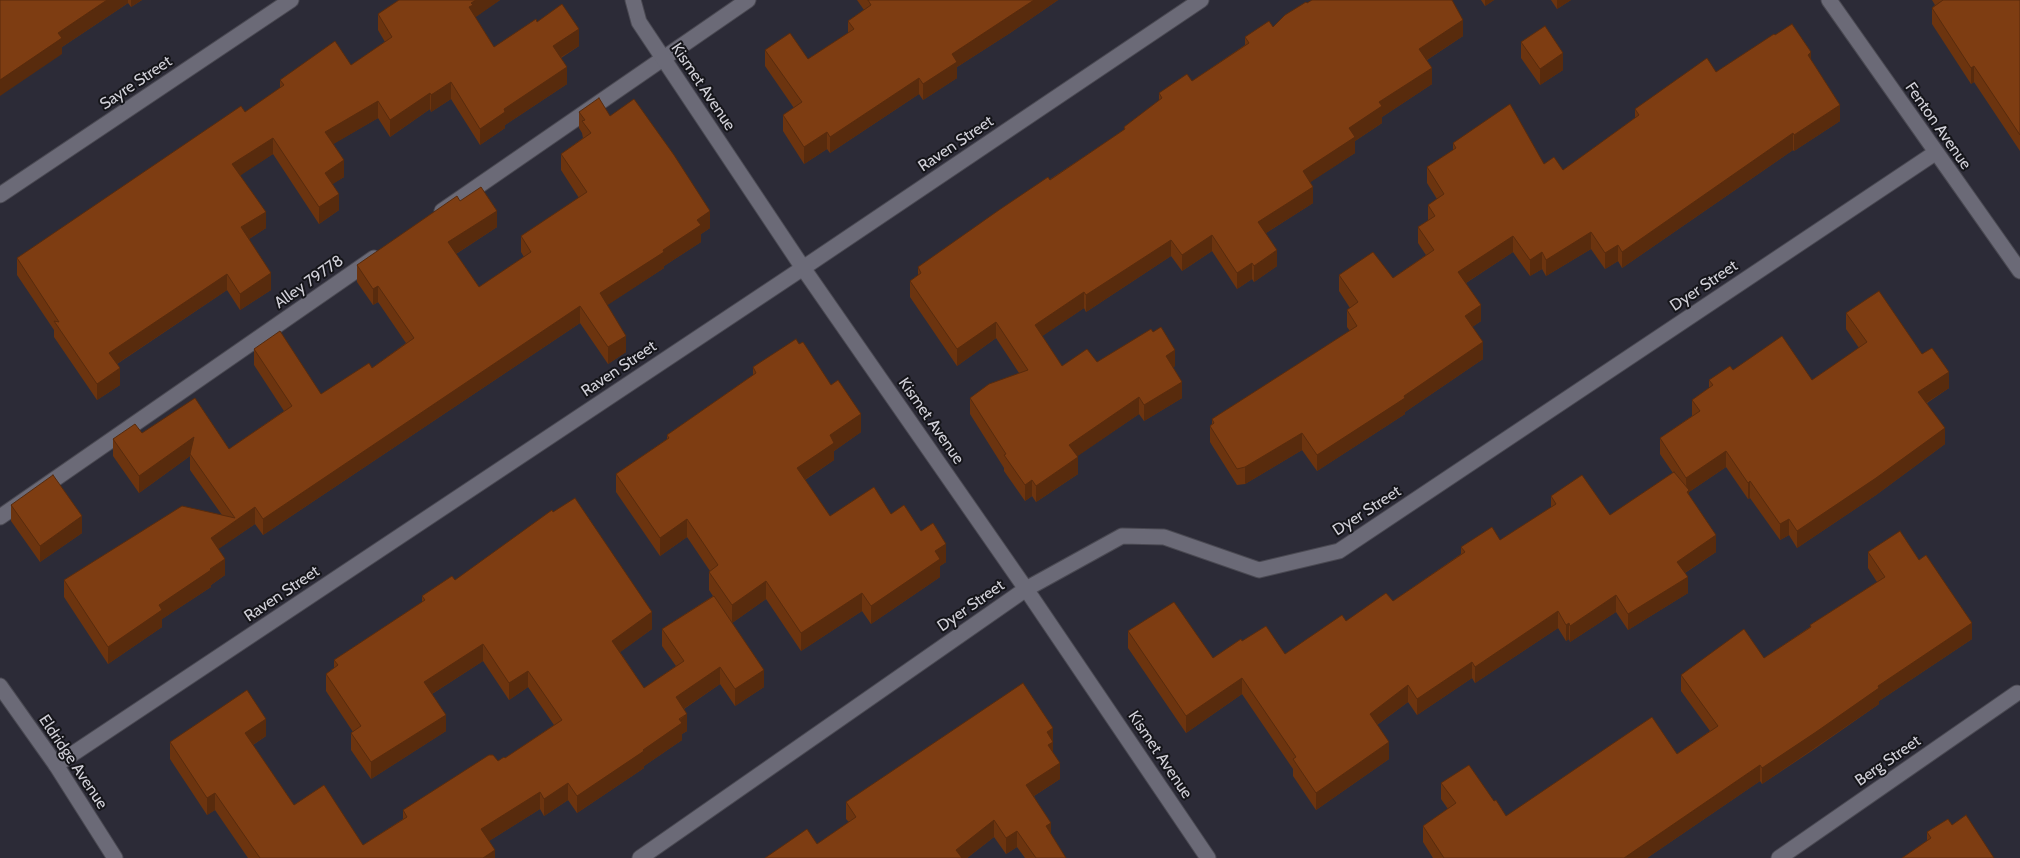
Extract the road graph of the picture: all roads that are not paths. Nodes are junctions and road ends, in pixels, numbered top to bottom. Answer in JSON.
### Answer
{"nodes":[{"id":1,"x":291,"y":0,"type":"edge"},
{"id":2,"x":633,"y":0,"type":"edge"},
{"id":3,"x":748,"y":0,"type":"edge"},
{"id":4,"x":1201,"y":0,"type":"edge"},
{"id":5,"x":1829,"y":0,"type":"edge"},
{"id":6,"x":662,"y":58,"type":"junction"},
{"id":7,"x":1935,"y":153,"type":"junction"},
{"id":8,"x":0,"y":195,"type":"edge"},
{"id":9,"x":434,"y":216,"type":"edge"},
{"id":10,"x":384,"y":250,"type":"edge"},
{"id":11,"x":803,"y":268,"type":"junction"},
{"id":12,"x":2020,"y":271,"type":"edge"},
{"id":13,"x":0,"y":517,"type":"edge"},
{"id":14,"x":1026,"y":589,"type":"junction"},
{"id":15,"x":0,"y":686,"type":"edge"},
{"id":16,"x":2017,"y":693,"type":"dead end"},
{"id":17,"x":56,"y":765,"type":"junction"},
{"id":18,"x":115,"y":858,"type":"edge"},
{"id":19,"x":640,"y":858,"type":"edge"},
{"id":20,"x":1208,"y":858,"type":"edge"},
{"id":21,"x":1779,"y":858,"type":"edge"}],
"edges":[{"from":1,"to":8,"type":"street","name":"Sayre Street"},
{"from":2,"to":6,"type":"street","name":"Kismet Avenue"},
{"from":3,"to":6,"type":"street"},
{"from":4,"to":11,"type":"street","name":"Raven Street"},
{"from":5,"to":7,"type":"street","name":"Fenton Avenue"},
{"from":6,"to":9,"type":"street"},
{"from":6,"to":11,"type":"street","name":"Kismet Avenue"},
{"from":7,"to":12,"type":"street","name":"Fenton Avenue"},
{"from":7,"to":14,"type":"street","name":"Dyer Street"},
{"from":10,"to":13,"type":"street","name":"Alley 79778"},
{"from":11,"to":14,"type":"street","name":"Kismet Avenue"},
{"from":11,"to":17,"type":"street","name":"Raven Street"},
{"from":14,"to":19,"type":"street","name":"Dyer Street"},
{"from":14,"to":20,"type":"street","name":"Kismet Avenue"},
{"from":15,"to":17,"type":"street","name":"Eldridge Avenue"},
{"from":16,"to":21,"type":"street","name":"Berg Street"},
{"from":17,"to":18,"type":"street","name":"Eldridge Avenue"}]}
